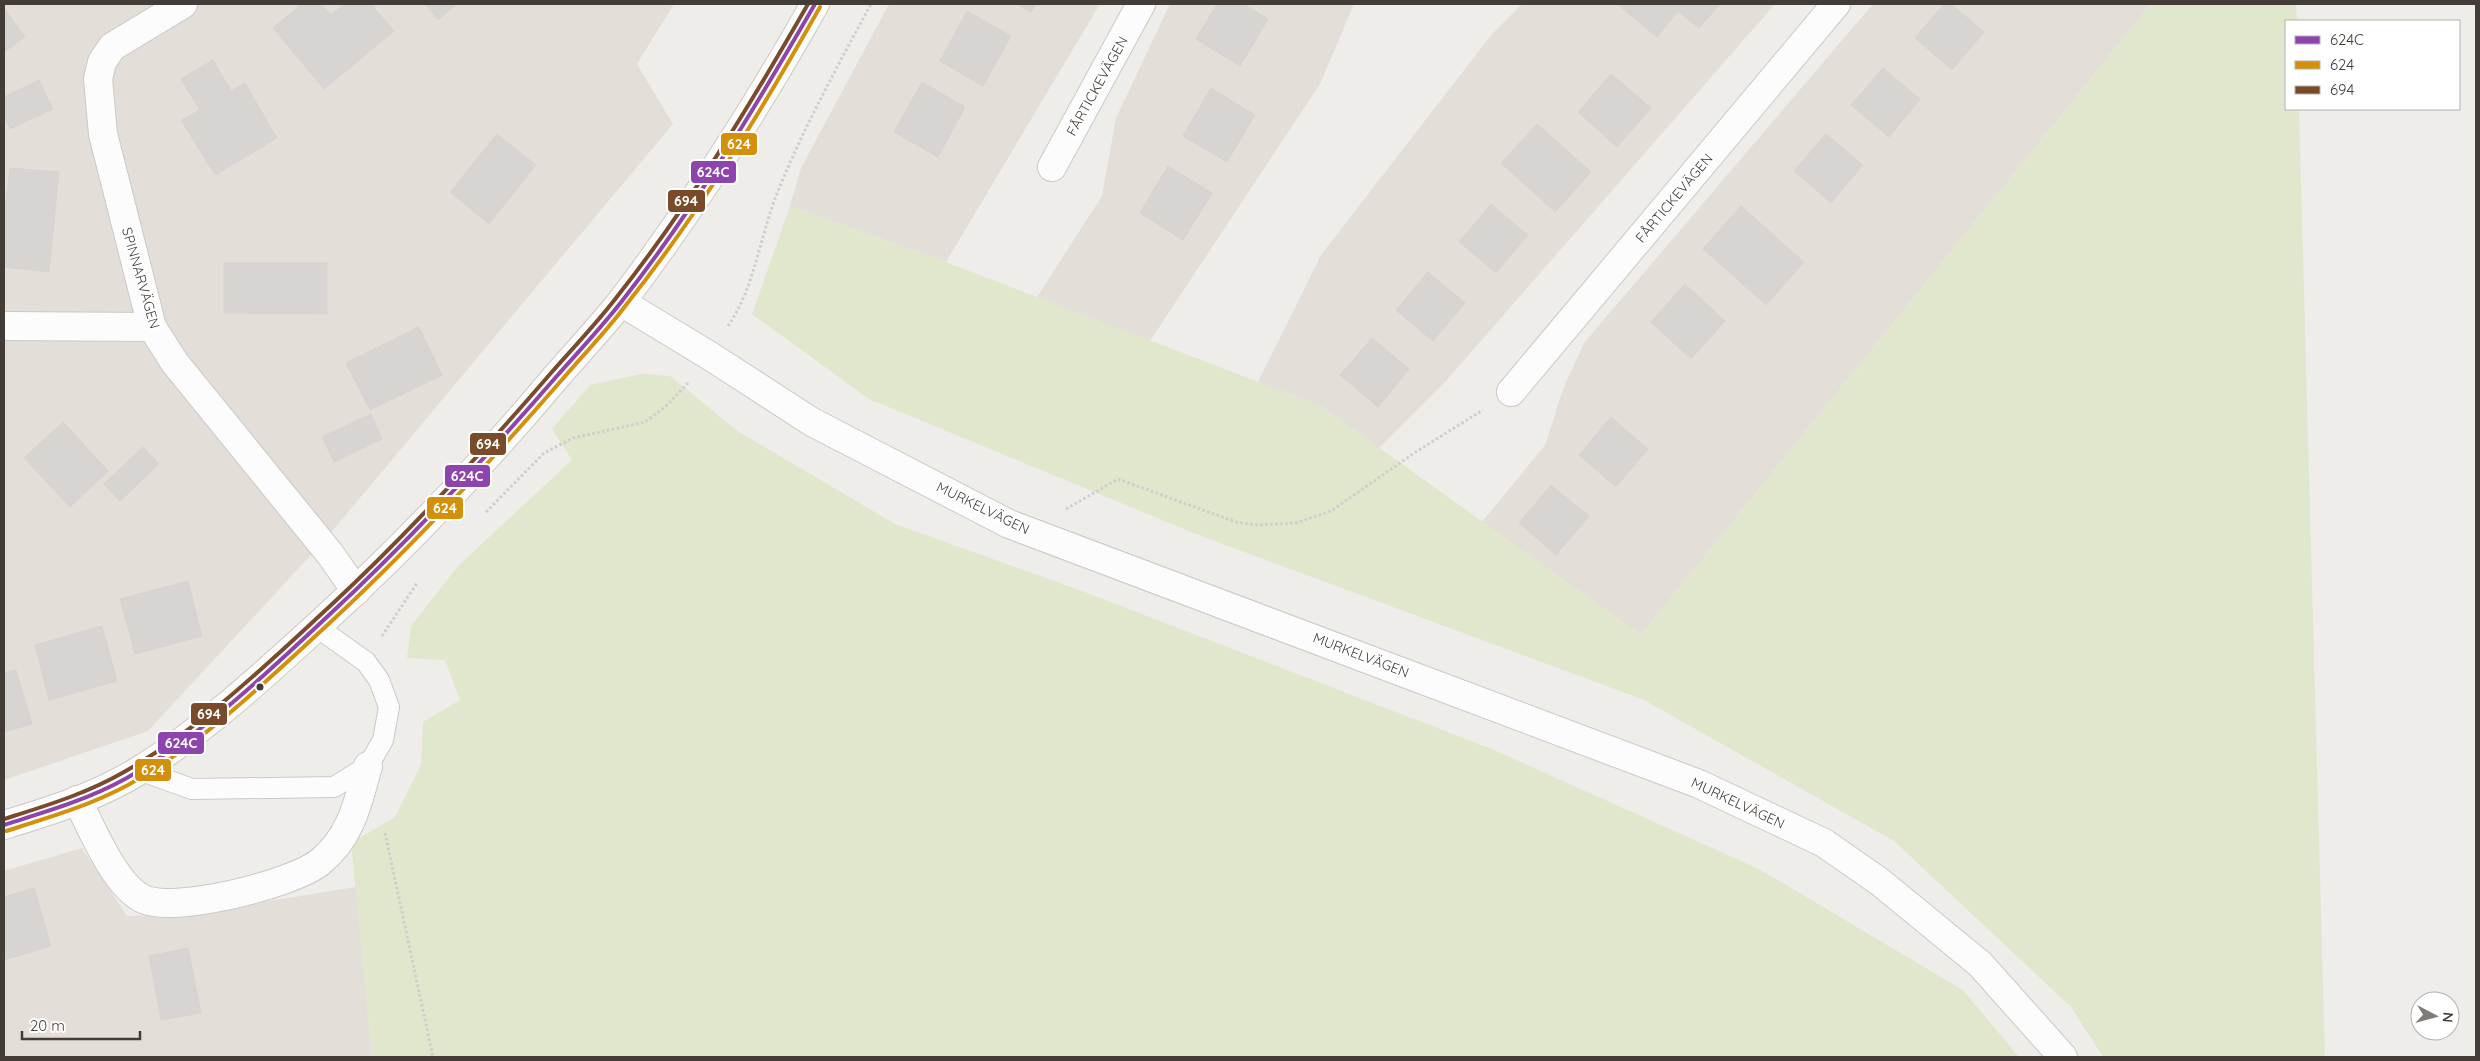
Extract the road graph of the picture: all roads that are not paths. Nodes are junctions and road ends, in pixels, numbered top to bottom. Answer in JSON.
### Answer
{"nodes":[{"id":1,"x":182,"y":4,"type":"edge"},
{"id":2,"x":815,"y":4,"type":"edge"},
{"id":3,"x":1141,"y":4,"type":"edge"},
{"id":4,"x":1836,"y":4,"type":"edge"},
{"id":5,"x":1052,"y":167,"type":"dead end"},
{"id":6,"x":621,"y":302,"type":"junction"},
{"id":7,"x":4,"y":326,"type":"edge"},
{"id":8,"x":152,"y":327,"type":"junction"},
{"id":9,"x":1512,"y":392,"type":"road end"},
{"id":10,"x":356,"y":591,"type":"junction"},
{"id":11,"x":316,"y":627,"type":"junction"},
{"id":12,"x":140,"y":770,"type":"junction"},
{"id":13,"x":366,"y":776,"type":"junction"},
{"id":14,"x":77,"y":800,"type":"junction"},
{"id":15,"x":4,"y":825,"type":"edge"},
{"id":16,"x":2063,"y":1057,"type":"edge"}],
"edges":[{"from":1,"to":8,"type":"street","name":"SPINNARVÄGEN"},
{"from":2,"to":6,"type":"street"},
{"from":3,"to":5,"type":"street","name":"FÅRTICKEVÄGEN"},
{"from":4,"to":9,"type":"street","name":"FÅRTICKEVÄGEN"},
{"from":6,"to":10,"type":"street"},
{"from":6,"to":16,"type":"street","name":"MURKELVÄGEN"},
{"from":7,"to":8,"type":"street"},
{"from":8,"to":10,"type":"street","name":"SPINNARVÄGEN"},
{"from":10,"to":11,"type":"street"},
{"from":11,"to":12,"type":"street"},
{"from":11,"to":13,"type":"lane"},
{"from":12,"to":13,"type":"lane"},
{"from":12,"to":14,"type":"street"},
{"from":13,"to":14,"type":"street"},
{"from":14,"to":15,"type":"street"}]}
